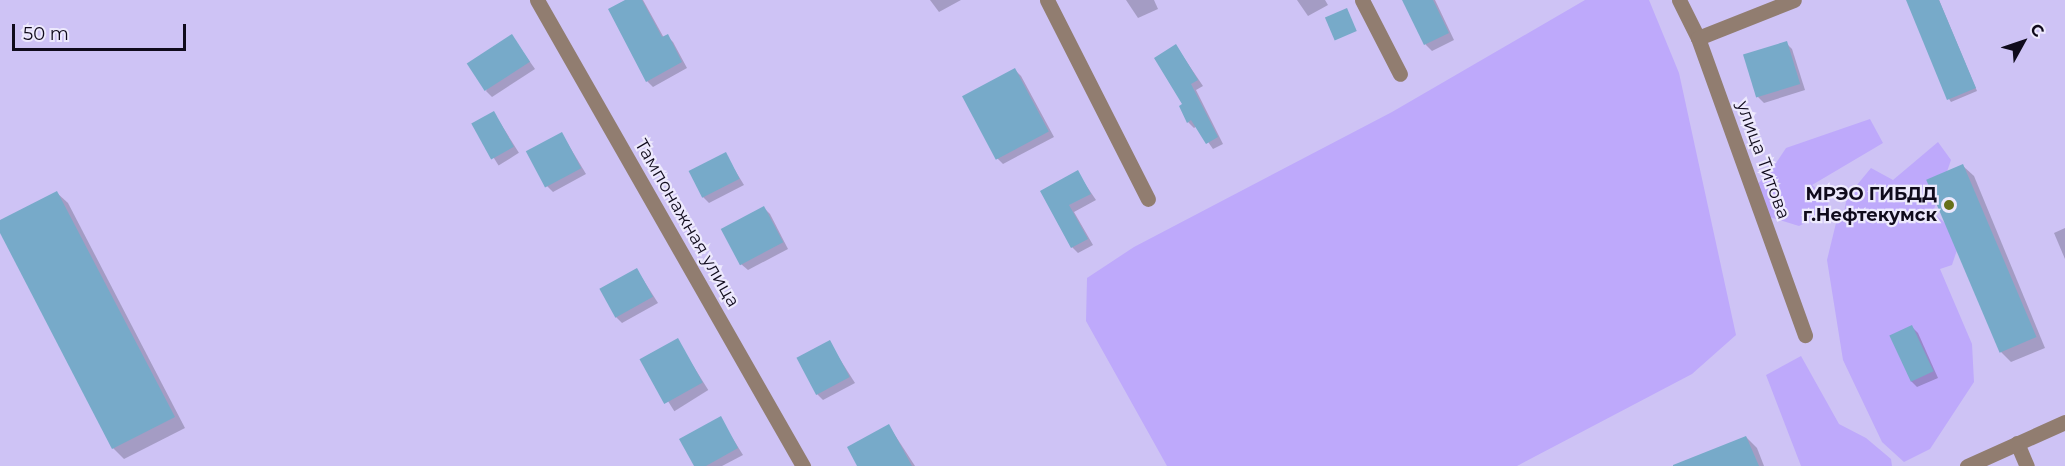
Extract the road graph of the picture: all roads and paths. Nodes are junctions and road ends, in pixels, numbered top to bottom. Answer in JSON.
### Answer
{"nodes":[{"id":1,"x":537,"y":0,"type":"edge"},
{"id":2,"x":1047,"y":0,"type":"edge"},
{"id":3,"x":1362,"y":0,"type":"edge"},
{"id":4,"x":1679,"y":0,"type":"edge"},
{"id":5,"x":1794,"y":0,"type":"edge"},
{"id":6,"x":1698,"y":38,"type":"junction"},
{"id":7,"x":1400,"y":74,"type":"dead end"},
{"id":8,"x":1148,"y":199,"type":"dead end"},
{"id":9,"x":1805,"y":335,"type":"dead end"},
{"id":10,"x":2065,"y":422,"type":"edge"},
{"id":11,"x":2017,"y":443,"type":"junction"},
{"id":12,"x":803,"y":466,"type":"edge"},
{"id":13,"x":1967,"y":466,"type":"edge"},
{"id":14,"x":2027,"y":466,"type":"edge"}],
"edges":[{"from":1,"to":12,"type":"street","name":"Тампонажная улица"},
{"from":2,"to":8,"type":"street"},
{"from":3,"to":7,"type":"street"},
{"from":4,"to":6,"type":"street","name":"улица Титова"},
{"from":5,"to":6,"type":"street"},
{"from":6,"to":9,"type":"street","name":"улица Титова"},
{"from":10,"to":11,"type":"street"},
{"from":11,"to":13,"type":"street"},
{"from":11,"to":14,"type":"street"}]}
